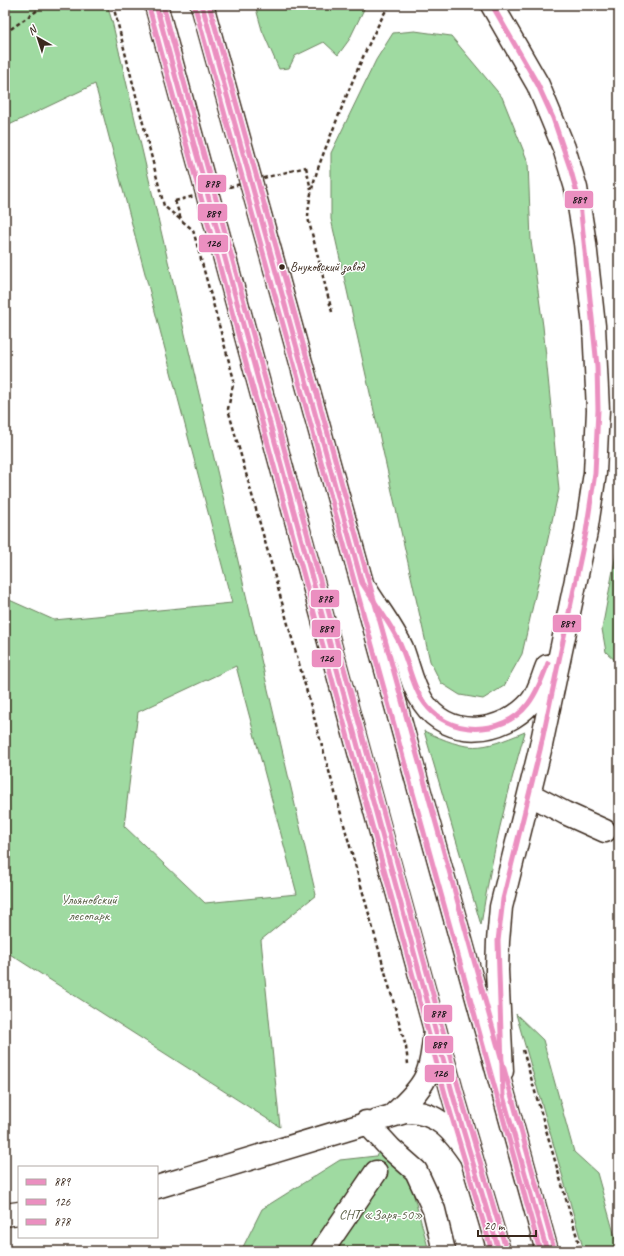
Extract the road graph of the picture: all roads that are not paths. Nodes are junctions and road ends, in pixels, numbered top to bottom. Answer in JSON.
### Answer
{"nodes":[{"id":1,"x":156,"y":5,"type":"edge"},
{"id":2,"x":202,"y":5,"type":"edge"},
{"id":3,"x":492,"y":5,"type":"edge"},
{"id":4,"x":362,"y":583,"type":"junction"},
{"id":5,"x":570,"y":607,"type":"junction"},
{"id":6,"x":529,"y":794,"type":"junction"},
{"id":7,"x":605,"y":831,"type":"dead end"},
{"id":8,"x":435,"y":1030,"type":"junction"},
{"id":9,"x":503,"y":1096,"type":"junction"},
{"id":10,"x":394,"y":1114,"type":"junction"},
{"id":11,"x":366,"y":1122,"type":"junction"},
{"id":12,"x":471,"y":1157,"type":"junction"},
{"id":13,"x":376,"y":1172,"type":"dead end"},
{"id":14,"x":158,"y":1187,"type":"edge"},
{"id":15,"x":18,"y":1213,"type":"edge"},
{"id":16,"x":5,"y":1215,"type":"edge"},
{"id":17,"x":322,"y":1251,"type":"edge"},
{"id":18,"x":444,"y":1251,"type":"edge"},
{"id":19,"x":499,"y":1251,"type":"edge"},
{"id":20,"x":547,"y":1251,"type":"edge"}],
"edges":[{"from":1,"to":8,"type":"main road"},
{"from":2,"to":4,"type":"main road"},
{"from":3,"to":5,"type":"main road"},
{"from":4,"to":5,"type":"main road"},
{"from":4,"to":9,"type":"main road"},
{"from":5,"to":6,"type":"main road"},
{"from":6,"to":7,"type":"main road"},
{"from":6,"to":9,"type":"main road"},
{"from":8,"to":10,"type":"main road"},
{"from":8,"to":12,"type":"main road"},
{"from":9,"to":20,"type":"main road"},
{"from":10,"to":11,"type":"main road"},
{"from":10,"to":12,"type":"main road"},
{"from":11,"to":14,"type":"main road"},
{"from":11,"to":18,"type":"main road"},
{"from":12,"to":19,"type":"main road"},
{"from":13,"to":17,"type":"main road"},
{"from":15,"to":16,"type":"main road"}]}
